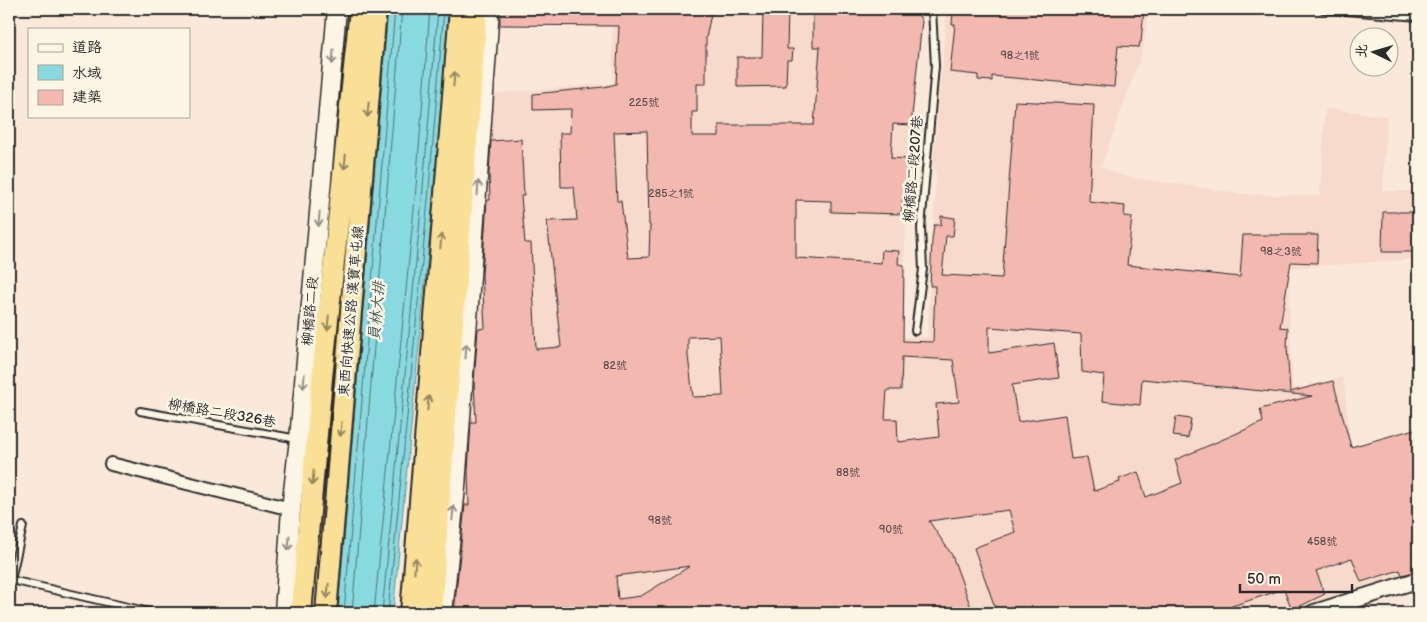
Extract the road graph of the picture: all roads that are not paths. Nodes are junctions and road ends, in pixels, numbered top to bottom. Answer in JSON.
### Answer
{"nodes":[{"id":1,"x":337,"y":9,"type":"edge"},
{"id":2,"x":360,"y":9,"type":"edge"},
{"id":3,"x":376,"y":9,"type":"edge"},
{"id":4,"x":460,"y":9,"type":"edge"},
{"id":5,"x":477,"y":9,"type":"edge"},
{"id":6,"x":490,"y":9,"type":"edge"},
{"id":7,"x":932,"y":9,"type":"edge"},
{"id":8,"x":1323,"y":9,"type":"edge"},
{"id":9,"x":1418,"y":17,"type":"edge"},
{"id":10,"x":915,"y":331,"type":"dead end"},
{"id":11,"x":140,"y":411,"type":"dead end"},
{"id":12,"x":299,"y":439,"type":"junction"},
{"id":13,"x":111,"y":464,"type":"dead end"},
{"id":14,"x":291,"y":509,"type":"junction"},
{"id":15,"x":23,"y":526,"type":"dead end"},
{"id":16,"x":1418,"y":580,"type":"edge"},
{"id":17,"x":154,"y":613,"type":"edge"},
{"id":18,"x":284,"y":613,"type":"edge"},
{"id":19,"x":301,"y":613,"type":"edge"},
{"id":20,"x":326,"y":613,"type":"edge"},
{"id":21,"x":411,"y":613,"type":"edge"},
{"id":22,"x":431,"y":613,"type":"edge"},
{"id":23,"x":443,"y":613,"type":"edge"},
{"id":24,"x":1313,"y":613,"type":"edge"}],
"edges":[{"from":1,"to":12,"type":"main road","name":"柳橋路二段","one_way":true},
{"from":2,"to":19,"type":"highway","one_way":true},
{"from":3,"to":20,"type":"highway","name":"東西向快速公路 漢寶草屯線","one_way":true},
{"from":21,"to":4,"type":"highway","one_way":true},
{"from":5,"to":22,"type":"highway"},
{"from":23,"to":6,"type":"main road","one_way":true},
{"from":7,"to":10,"type":"lane","name":"柳橋路二段207巷"},
{"from":8,"to":9,"type":"lane"},
{"from":11,"to":12,"type":"lane","name":"柳橋路二段326巷"},
{"from":12,"to":14,"type":"main road","name":"柳橋路二段"},
{"from":13,"to":14,"type":"street"},
{"from":14,"to":18,"type":"main road","name":"柳橋路二段","one_way":true},
{"from":15,"to":17,"type":"lane"},
{"from":16,"to":24,"type":"street"}]}
